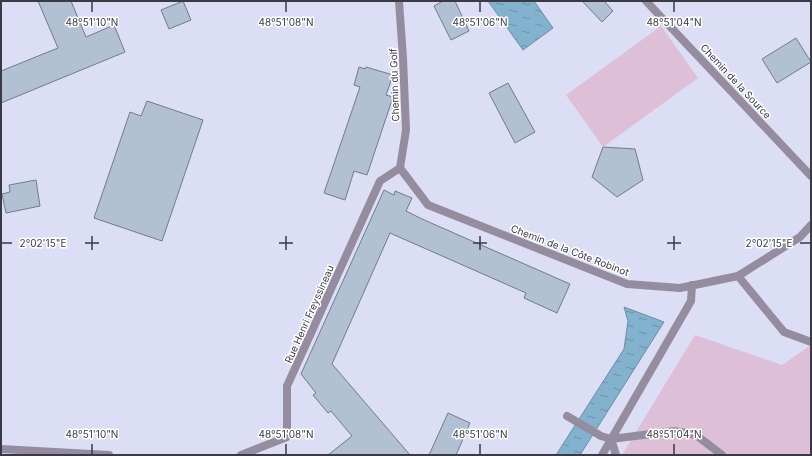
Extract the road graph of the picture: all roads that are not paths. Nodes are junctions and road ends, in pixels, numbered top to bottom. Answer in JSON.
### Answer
{"nodes":[{"id":1,"x":398,"y":1,"type":"edge"},
{"id":2,"x":646,"y":1,"type":"edge"},
{"id":3,"x":400,"y":168,"type":"junction"},
{"id":4,"x":811,"y":176,"type":"edge"},
{"id":5,"x":811,"y":225,"type":"edge"},
{"id":6,"x":738,"y":276,"type":"junction"},
{"id":7,"x":692,"y":286,"type":"junction"},
{"id":8,"x":811,"y":342,"type":"edge"},
{"id":9,"x":567,"y":416,"type":"dead end"},
{"id":10,"x":611,"y":439,"type":"junction"},
{"id":11,"x":1,"y":449,"type":"edge"},
{"id":12,"x":109,"y":455,"type":"edge"},
{"id":13,"x":241,"y":455,"type":"edge"},
{"id":14,"x":602,"y":455,"type":"edge"},
{"id":15,"x":616,"y":455,"type":"edge"},
{"id":16,"x":722,"y":455,"type":"edge"}],
"edges":[{"from":1,"to":3,"type":"street","name":"Chemin du Golf"},
{"from":2,"to":4,"type":"street","name":"Chemin de la Source"},
{"from":3,"to":7,"type":"street","name":"Chemin de la Côte Robinot"},
{"from":3,"to":13,"type":"street","name":"Rue Henri Freyssineau"},
{"from":5,"to":6,"type":"street","name":"Chemin de la Côte Robinot"},
{"from":6,"to":7,"type":"street","name":"Chemin de la Côte Robinot"},
{"from":6,"to":8,"type":"street"},
{"from":7,"to":10,"type":"street"},
{"from":9,"to":10,"type":"street"},
{"from":10,"to":14,"type":"street"},
{"from":10,"to":15,"type":"street"},
{"from":10,"to":16,"type":"street"},
{"from":11,"to":12,"type":"street"}]}
